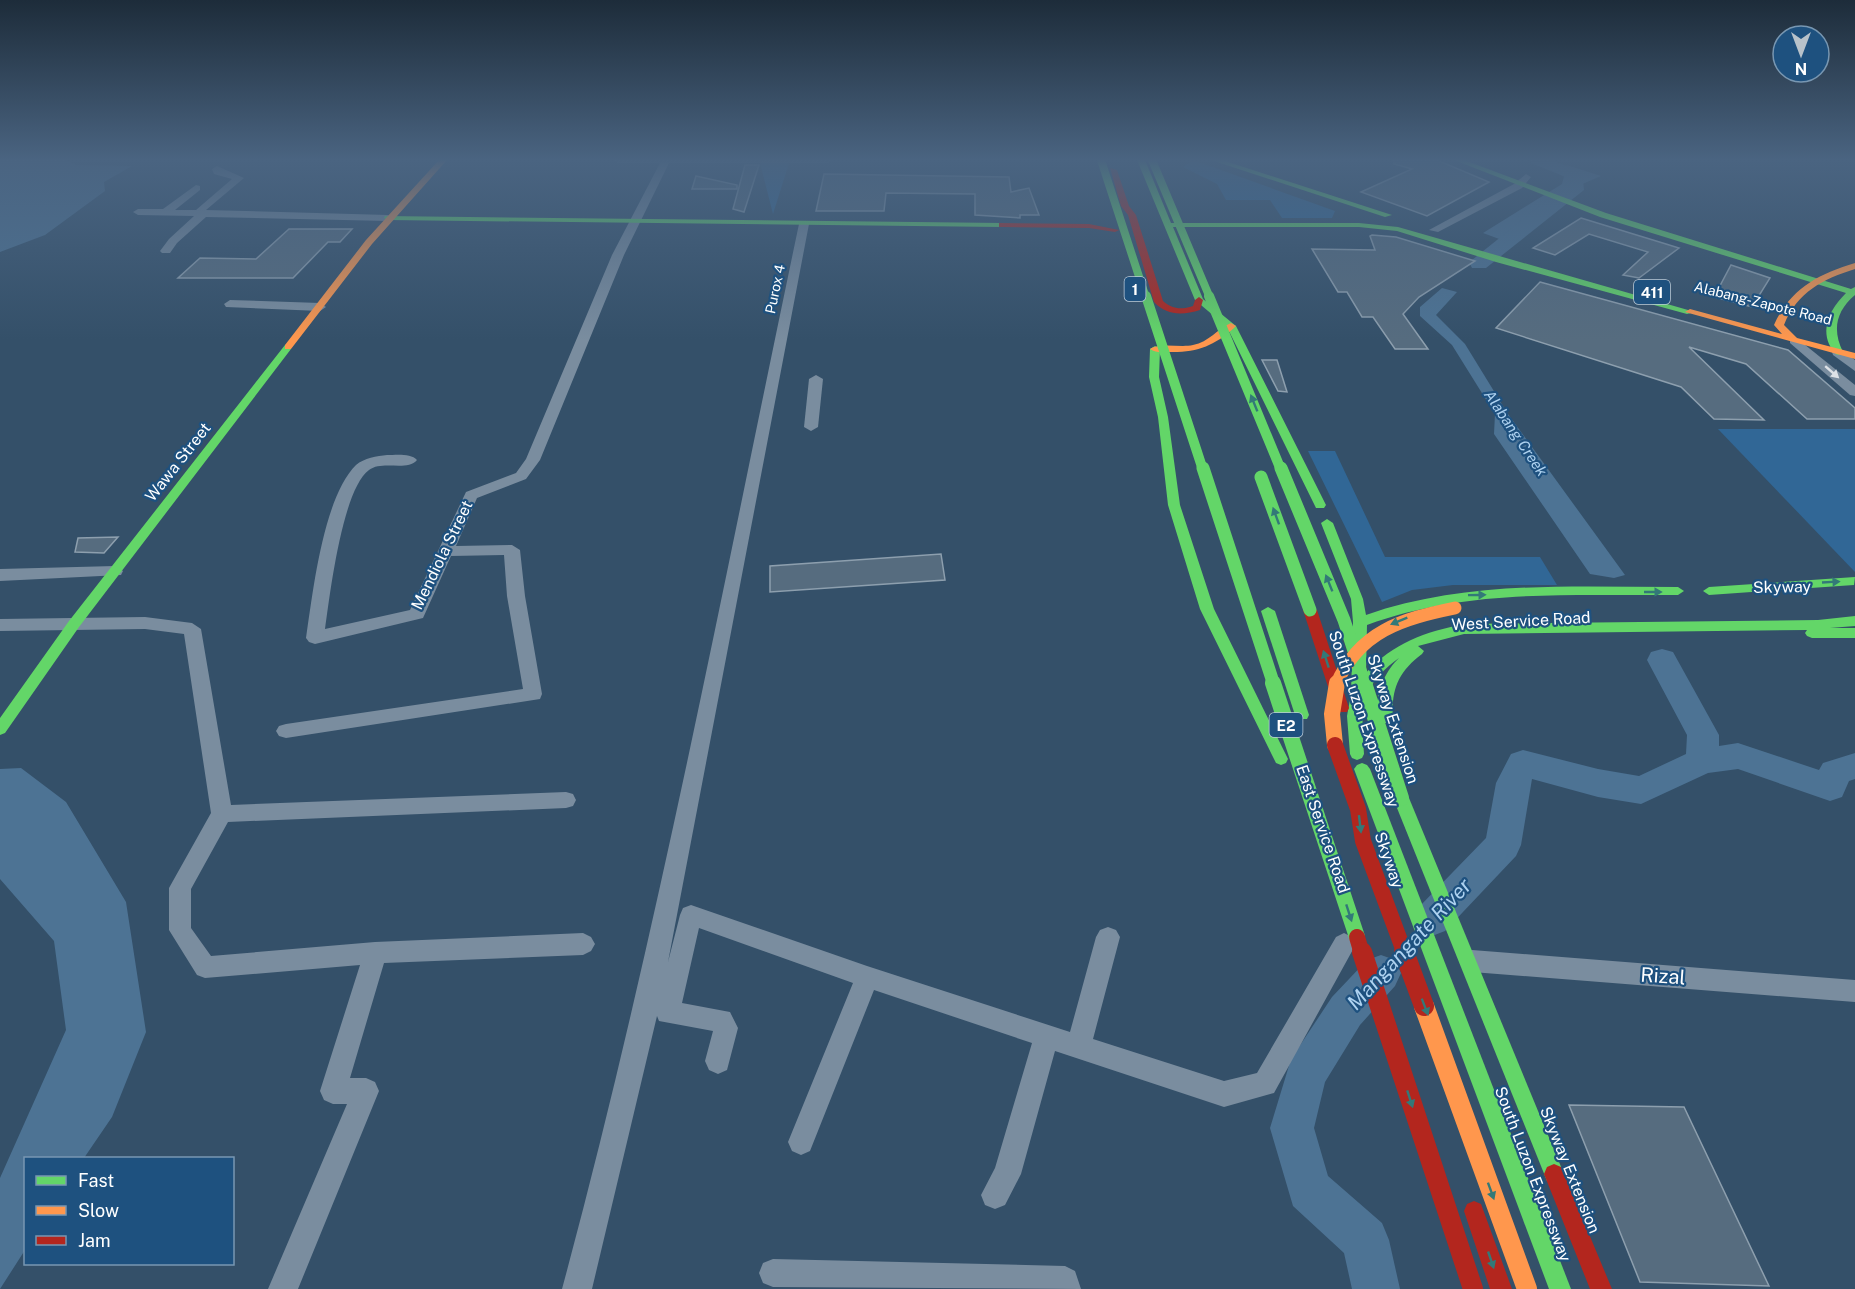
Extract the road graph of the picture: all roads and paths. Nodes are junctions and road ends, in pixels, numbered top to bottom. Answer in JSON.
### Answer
{"nodes":[{"id":1,"x":196,"y":220,"type":"edge"},
{"id":2,"x":386,"y":220,"type":"edge"},
{"id":3,"x":634,"y":220,"type":"edge"},
{"id":4,"x":781,"y":220,"type":"edge"},
{"id":5,"x":1100,"y":220,"type":"edge"},
{"id":6,"x":1117,"y":220,"type":"edge"},
{"id":7,"x":1121,"y":220,"type":"edge"},
{"id":8,"x":1134,"y":220,"type":"edge"},
{"id":9,"x":1140,"y":220,"type":"edge"},
{"id":10,"x":1160,"y":220,"type":"edge"},
{"id":11,"x":1166,"y":220,"type":"edge"},
{"id":12,"x":1178,"y":220,"type":"edge"},
{"id":13,"x":1200,"y":220,"type":"edge"},
{"id":14,"x":1347,"y":220,"type":"edge"},
{"id":15,"x":1402,"y":220,"type":"edge"},
{"id":16,"x":1452,"y":220,"type":"edge"},
{"id":17,"x":1635,"y":220,"type":"edge"},
{"id":18,"x":799,"y":222,"type":"junction"},
{"id":19,"x":1094,"y":223,"type":"junction"},
{"id":20,"x":1168,"y":225,"type":"junction"},
{"id":21,"x":1218,"y":225,"type":"junction"},
{"id":22,"x":1332,"y":225,"type":"junction"},
{"id":23,"x":1115,"y":230,"type":"junction"},
{"id":24,"x":1434,"y":230,"type":"junction"},
{"id":25,"x":1475,"y":247,"type":"junction"},
{"id":26,"x":166,"y":251,"type":"dead end"},
{"id":27,"x":1179,"y":253,"type":"junction"},
{"id":28,"x":1792,"y":259,"type":"dead end"},
{"id":29,"x":1765,"y":260,"type":"junction"},
{"id":30,"x":1819,"y":262,"type":"dead end"},
{"id":31,"x":1855,"y":264,"type":"edge"},
{"id":32,"x":1829,"y":273,"type":"junction"},
{"id":33,"x":1813,"y":280,"type":"junction"},
{"id":34,"x":1854,"y":288,"type":"edge"},
{"id":35,"x":1795,"y":295,"type":"junction"},
{"id":36,"x":1199,"y":300,"type":"junction"},
{"id":37,"x":230,"y":304,"type":"dead end"},
{"id":38,"x":320,"y":307,"type":"junction"},
{"id":39,"x":1779,"y":325,"type":"junction"},
{"id":40,"x":1231,"y":326,"type":"junction"},
{"id":41,"x":1828,"y":337,"type":"junction"},
{"id":42,"x":1794,"y":340,"type":"junction"},
{"id":43,"x":1855,"y":344,"type":"edge"},
{"id":44,"x":1155,"y":349,"type":"junction"},
{"id":45,"x":1838,"y":352,"type":"junction"},
{"id":46,"x":1855,"y":356,"type":"edge"},
{"id":47,"x":1218,"y":359,"type":"dead end"},
{"id":48,"x":1190,"y":364,"type":"dead end"},
{"id":49,"x":1855,"y":367,"type":"edge"},
{"id":50,"x":816,"y":380,"type":"dead end"},
{"id":51,"x":1855,"y":392,"type":"edge"},
{"id":52,"x":811,"y":427,"type":"dead end"},
{"id":53,"x":410,"y":460,"type":"dead end"},
{"id":54,"x":1258,"y":466,"type":"dead end"},
{"id":55,"x":1320,"y":506,"type":"dead end"},
{"id":56,"x":1327,"y":523,"type":"dead end"},
{"id":57,"x":444,"y":551,"type":"junction"},
{"id":58,"x":115,"y":571,"type":"junction"},
{"id":59,"x":0,"y":575,"type":"edge"},
{"id":60,"x":1854,"y":581,"type":"edge"},
{"id":61,"x":1678,"y":591,"type":"dead end"},
{"id":62,"x":1712,"y":600,"type":"dead end"},
{"id":63,"x":1266,"y":605,"type":"dead end"},
{"id":64,"x":1615,"y":605,"type":"dead end"},
{"id":65,"x":1684,"y":605,"type":"dead end"},
{"id":66,"x":1501,"y":607,"type":"dead end"},
{"id":67,"x":1855,"y":615,"type":"edge"},
{"id":68,"x":1855,"y":621,"type":"edge"},
{"id":69,"x":1360,"y":622,"type":"junction"},
{"id":70,"x":74,"y":624,"type":"junction"},
{"id":71,"x":0,"y":625,"type":"edge"},
{"id":72,"x":1855,"y":633,"type":"edge"},
{"id":73,"x":1358,"y":694,"type":"junction"},
{"id":74,"x":0,"y":729,"type":"edge"},
{"id":75,"x":286,"y":731,"type":"dead end"},
{"id":76,"x":1357,"y":754,"type":"junction"},
{"id":77,"x":1286,"y":771,"type":"dead end"},
{"id":78,"x":566,"y":800,"type":"dead end"},
{"id":79,"x":1297,"y":802,"type":"dead end"},
{"id":80,"x":222,"y":814,"type":"junction"},
{"id":81,"x":1108,"y":937,"type":"dead end"},
{"id":82,"x":583,"y":944,"type":"dead end"},
{"id":83,"x":375,"y":953,"type":"junction"},
{"id":84,"x":1348,"y":956,"type":"joint"},
{"id":85,"x":1472,"y":961,"type":"junction"},
{"id":86,"x":867,"y":976,"type":"junction"},
{"id":87,"x":1855,"y":991,"type":"edge"},
{"id":88,"x":1047,"y":1035,"type":"junction"},
{"id":89,"x":1080,"y":1046,"type":"junction"},
{"id":90,"x":718,"y":1061,"type":"dead end"},
{"id":91,"x":801,"y":1142,"type":"dead end"},
{"id":92,"x":995,"y":1195,"type":"dead end"},
{"id":93,"x":1469,"y":1198,"type":"dead end"},
{"id":94,"x":773,"y":1273,"type":"dead end"},
{"id":95,"x":283,"y":1289,"type":"edge"},
{"id":96,"x":577,"y":1289,"type":"edge"},
{"id":97,"x":1066,"y":1289,"type":"edge"},
{"id":98,"x":1473,"y":1289,"type":"edge"},
{"id":99,"x":1501,"y":1289,"type":"edge"},
{"id":100,"x":1527,"y":1289,"type":"edge"},
{"id":101,"x":1548,"y":1289,"type":"edge"},
{"id":102,"x":1560,"y":1289,"type":"edge"},
{"id":103,"x":1601,"y":1289,"type":"edge"},
{"id":104,"x":1607,"y":1289,"type":"edge"}],
"edges":[{"from":1,"to":26,"type":"street"},
{"from":2,"to":38,"type":"main road","name":"Wawa Street"},
{"from":3,"to":57,"type":"street","name":"Mendiola Street"},
{"from":4,"to":18,"type":"main road"},
{"from":5,"to":19,"type":"main road"},
{"from":6,"to":23,"type":"main road","number":"1"},
{"from":7,"to":98,"type":"main road","number":"E2","one_way":true,"bridge":true},
{"from":8,"to":36,"type":"main road"},
{"from":9,"to":48,"type":"main road"},
{"from":10,"to":47,"type":"main road"},
{"from":11,"to":20,"type":"main road"},
{"from":103,"to":12,"type":"main road","name":"Skyway Extension","one_way":true,"bridge":true},
{"from":13,"to":21,"type":"main road"},
{"from":14,"to":22,"type":"main road"},
{"from":15,"to":24,"type":"main road","name":"Alabang-Zapote Road","number":"411"},
{"from":16,"to":24,"type":"street"},
{"from":17,"to":29,"type":"main road"},
{"from":18,"to":19,"type":"main road"},
{"from":18,"to":96,"type":"street","name":"Purox 4"},
{"from":19,"to":23,"type":"main road"},
{"from":20,"to":21,"type":"main road","number":"411"},
{"from":20,"to":27,"type":"main road"},
{"from":21,"to":22,"type":"main road","number":"411"},
{"from":21,"to":27,"type":"main road"},
{"from":22,"to":25,"type":"main road","name":"Alabang-Zapote Road","number":"411"},
{"from":23,"to":44,"type":"main road","number":"1"},
{"from":24,"to":25,"type":"main road","name":"Alabang-Zapote Road","number":"411"},
{"from":25,"to":39,"type":"main road","name":"Alabang-Zapote Road","number":"411"},
{"from":25,"to":42,"type":"main road","name":"Alabang-Zapote Road","number":"411"},
{"from":27,"to":36,"type":"main road"},
{"from":28,"to":29,"type":"main road"},
{"from":29,"to":32,"type":"main road"},
{"from":29,"to":33,"type":"main road"},
{"from":29,"to":35,"type":"main road"},
{"from":30,"to":31,"type":"main road"},
{"from":31,"to":32,"type":"main road"},
{"from":32,"to":33,"type":"main road"},
{"from":32,"to":34,"type":"main road"},
{"from":33,"to":34,"type":"main road"},
{"from":33,"to":35,"type":"main road"},
{"from":34,"to":41,"type":"main road"},
{"from":35,"to":39,"type":"main road"},
{"from":36,"to":40,"type":"main road"},
{"from":37,"to":38,"type":"street"},
{"from":38,"to":58,"type":"main road","name":"Wawa Street"},
{"from":39,"to":41,"type":"main road","name":"Alabang-Zapote Road","number":"411"},
{"from":39,"to":42,"type":"main road"},
{"from":40,"to":44,"type":"main road"},
{"from":40,"to":55,"type":"main road"},
{"from":41,"to":43,"type":"main road","name":"Alabang-Zapote Road","number":"411"},
{"from":41,"to":45,"type":"main road"},
{"from":42,"to":45,"type":"main road","name":"Alabang-Zapote Road","number":"411"},
{"from":42,"to":51,"type":"street","one_way":true},
{"from":44,"to":63,"type":"main road","number":"E2"},
{"from":44,"to":77,"type":"main road","name":"East Service Road"},
{"from":45,"to":46,"type":"main road","name":"Alabang-Zapote Road","number":"411"},
{"from":45,"to":49,"type":"street"},
{"from":50,"to":52,"type":"street"},
{"from":53,"to":57,"type":"street","name":"Mendiola Street"},
{"from":76,"to":54,"type":"main road","name":"South Luzon Expressway","one_way":true,"bridge":true},
{"from":56,"to":69,"type":"main road"},
{"from":57,"to":75,"type":"street"},
{"from":58,"to":59,"type":"street"},
{"from":58,"to":70,"type":"main road","name":"Wawa Street"},
{"from":62,"to":60,"type":"main road","one_way":true},
{"from":69,"to":61,"type":"main road","one_way":true},
{"from":64,"to":65,"type":"main road"},
{"from":66,"to":100,"type":"main road","name":"Skyway","one_way":true,"bridge":true},
{"from":67,"to":101,"type":"main road","name":"Skyway"},
{"from":68,"to":73,"type":"main road"},
{"from":69,"to":73,"type":"main road"},
{"from":70,"to":71,"type":"street"},
{"from":70,"to":74,"type":"main road","name":"Wawa Street"},
{"from":70,"to":80,"type":"street"},
{"from":72,"to":85,"type":"main road","name":"West Service Road"},
{"from":73,"to":76,"type":"main road"},
{"from":76,"to":102,"type":"main road","name":"South Luzon Expressway"},
{"from":78,"to":80,"type":"street"},
{"from":79,"to":84,"type":"main road","name":"East Service Road"},
{"from":80,"to":83,"type":"street"},
{"from":81,"to":89,"type":"street"},
{"from":82,"to":83,"type":"street"},
{"from":83,"to":95,"type":"street"},
{"from":84,"to":89,"type":"street"},
{"from":85,"to":87,"type":"street","name":"Rizal"},
{"from":85,"to":104,"type":"main road","name":"West Service Road"},
{"from":86,"to":88,"type":"street"},
{"from":86,"to":90,"type":"street"},
{"from":86,"to":91,"type":"street"},
{"from":88,"to":89,"type":"street"},
{"from":88,"to":92,"type":"street"},
{"from":93,"to":99,"type":"main road","one_way":true},
{"from":94,"to":97,"type":"street"}]}
